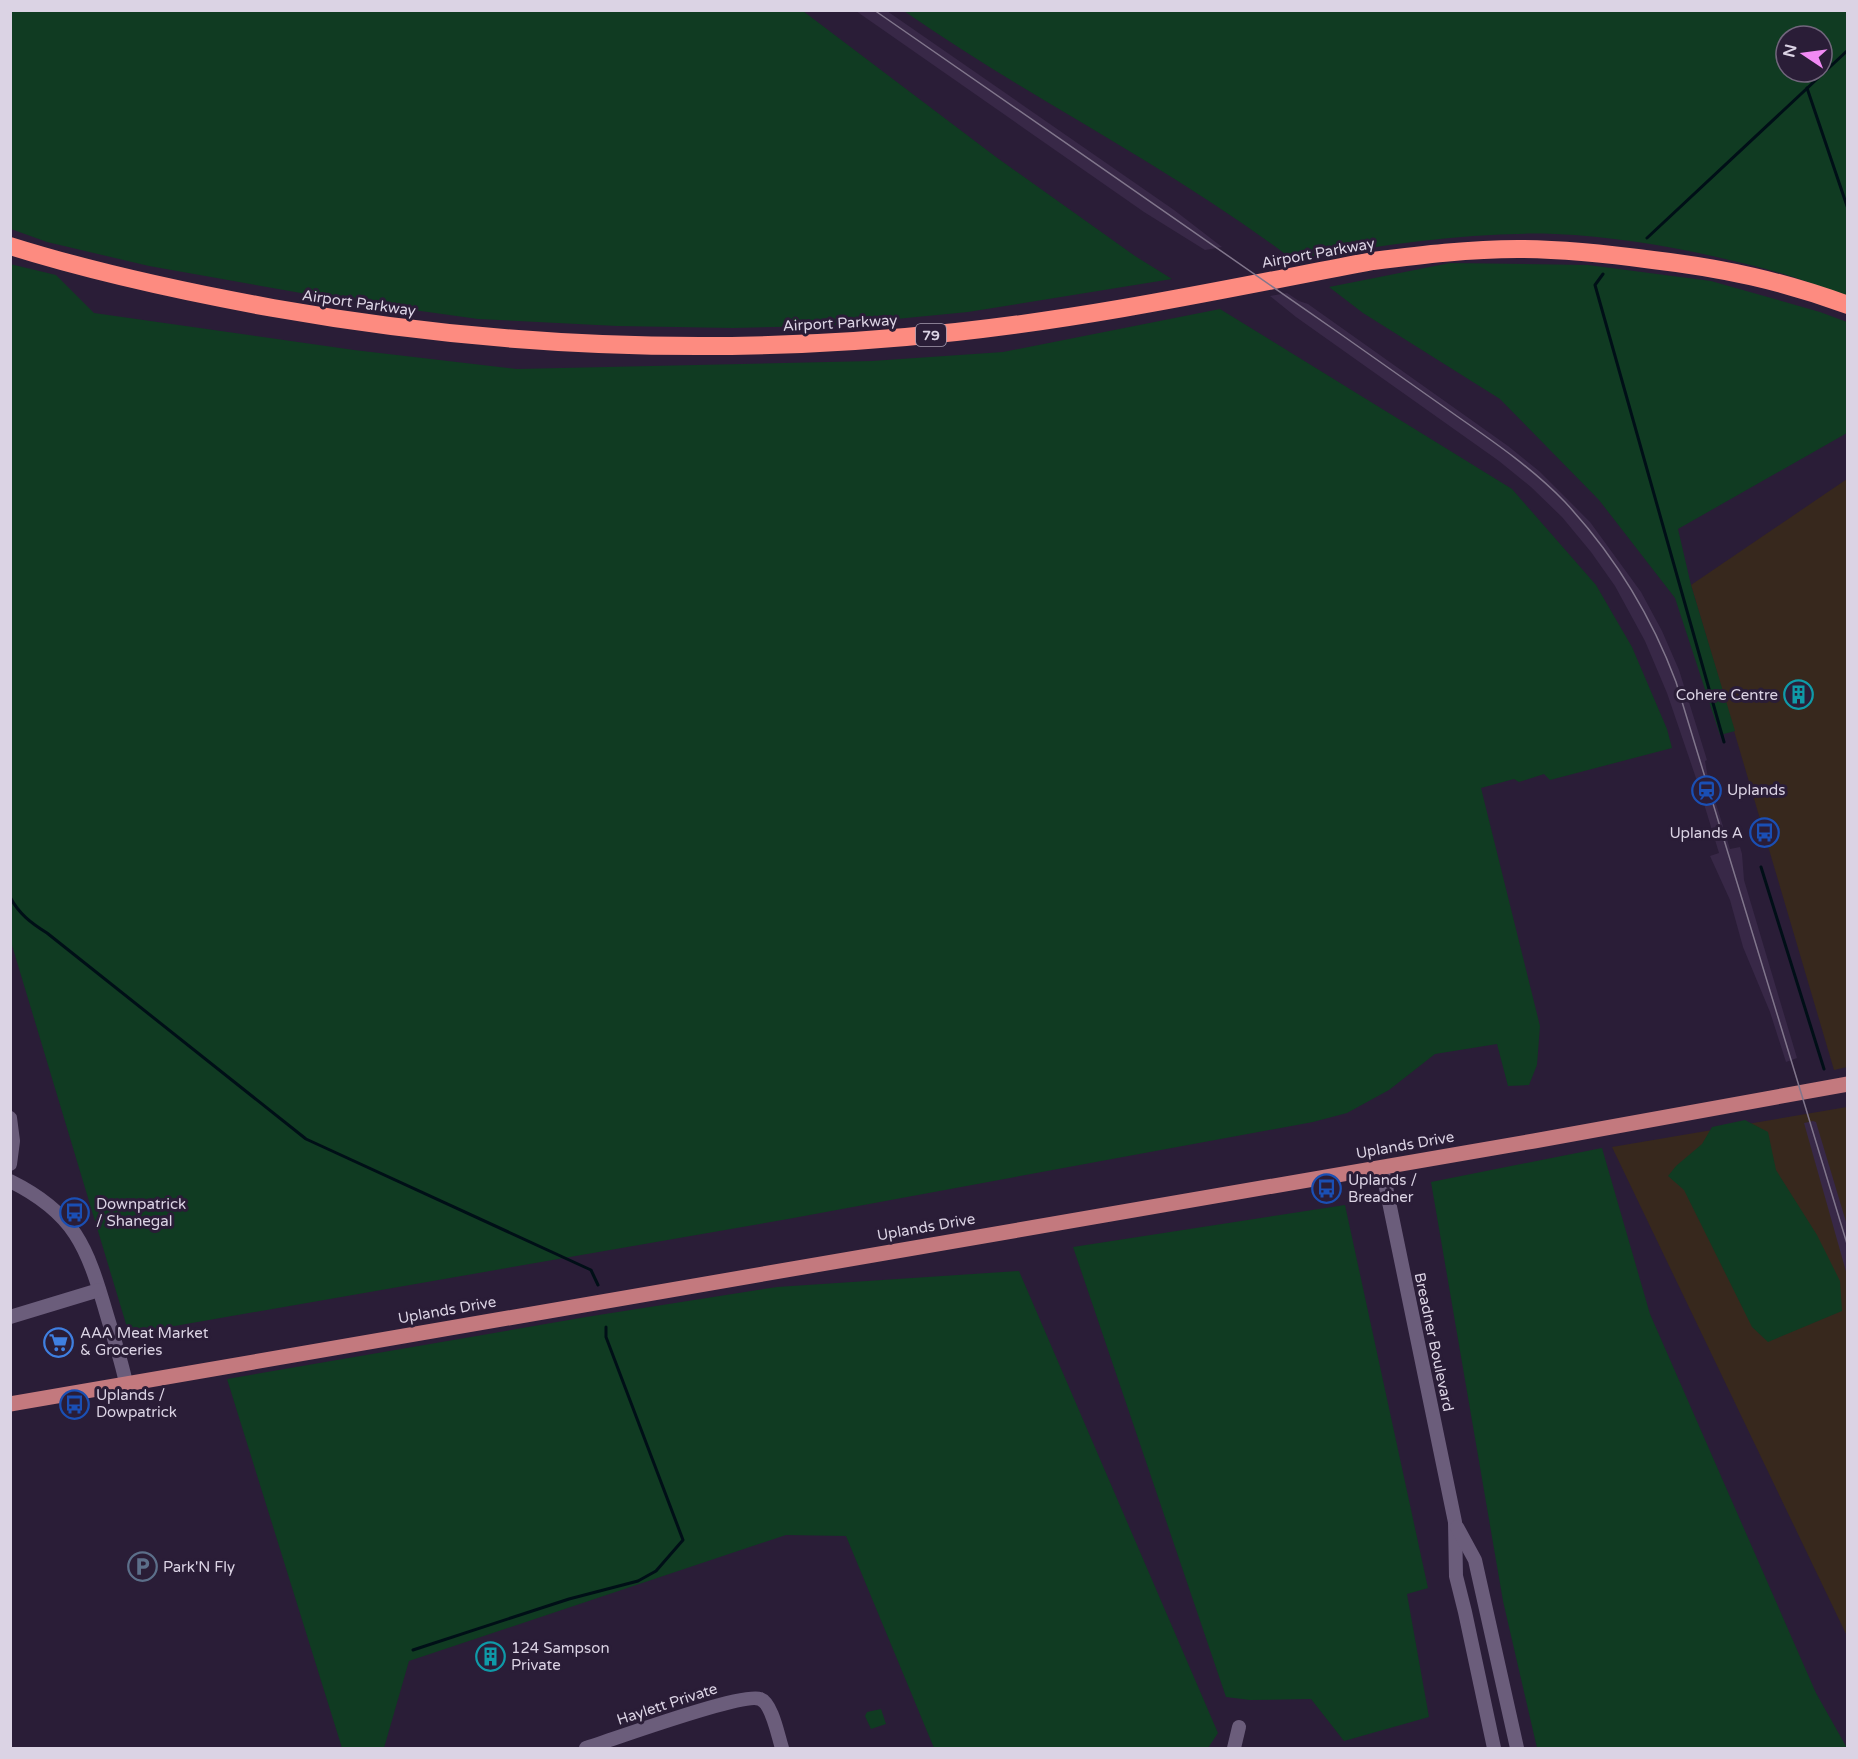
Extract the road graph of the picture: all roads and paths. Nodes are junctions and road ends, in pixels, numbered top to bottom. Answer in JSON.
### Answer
{"nodes":[{"id":1,"x":10,"y":246,"type":"edge"},
{"id":2,"x":1848,"y":305,"type":"edge"},
{"id":3,"x":1848,"y":1084,"type":"edge"},
{"id":4,"x":10,"y":1118,"type":"edge"},
{"id":5,"x":10,"y":1164,"type":"edge"},
{"id":6,"x":1382,"y":1168,"type":"junction"},
{"id":7,"x":10,"y":1181,"type":"edge"},
{"id":8,"x":99,"y":1290,"type":"junction"},
{"id":9,"x":10,"y":1317,"type":"edge"},
{"id":10,"x":126,"y":1383,"type":"junction"},
{"id":11,"x":10,"y":1404,"type":"edge"},
{"id":12,"x":1455,"y":1522,"type":"junction"},
{"id":13,"x":1239,"y":1727,"type":"dead end"},
{"id":14,"x":586,"y":1749,"type":"edge"},
{"id":15,"x":782,"y":1749,"type":"edge"},
{"id":16,"x":1234,"y":1749,"type":"edge"},
{"id":17,"x":1494,"y":1749,"type":"edge"},
{"id":18,"x":1517,"y":1749,"type":"edge"}],
"edges":[{"from":1,"to":2,"type":"highway","name":"Airport Parkway","number":"79"},
{"from":3,"to":6,"type":"main road","name":"Uplands Drive"},
{"from":4,"to":5,"type":"street"},
{"from":6,"to":10,"type":"main road","name":"Uplands Drive"},
{"from":6,"to":12,"type":"street","name":"Breadner Boulevard"},
{"from":7,"to":8,"type":"street"},
{"from":8,"to":9,"type":"street"},
{"from":8,"to":10,"type":"street"},
{"from":10,"to":11,"type":"main road","name":"Uplands Drive"},
{"from":12,"to":17,"type":"street","name":"Breadner Boulevard"},
{"from":12,"to":18,"type":"street","name":"Breadner Boulevard"},
{"from":13,"to":16,"type":"street"},
{"from":14,"to":15,"type":"street","name":"Haylett Private"}]}
